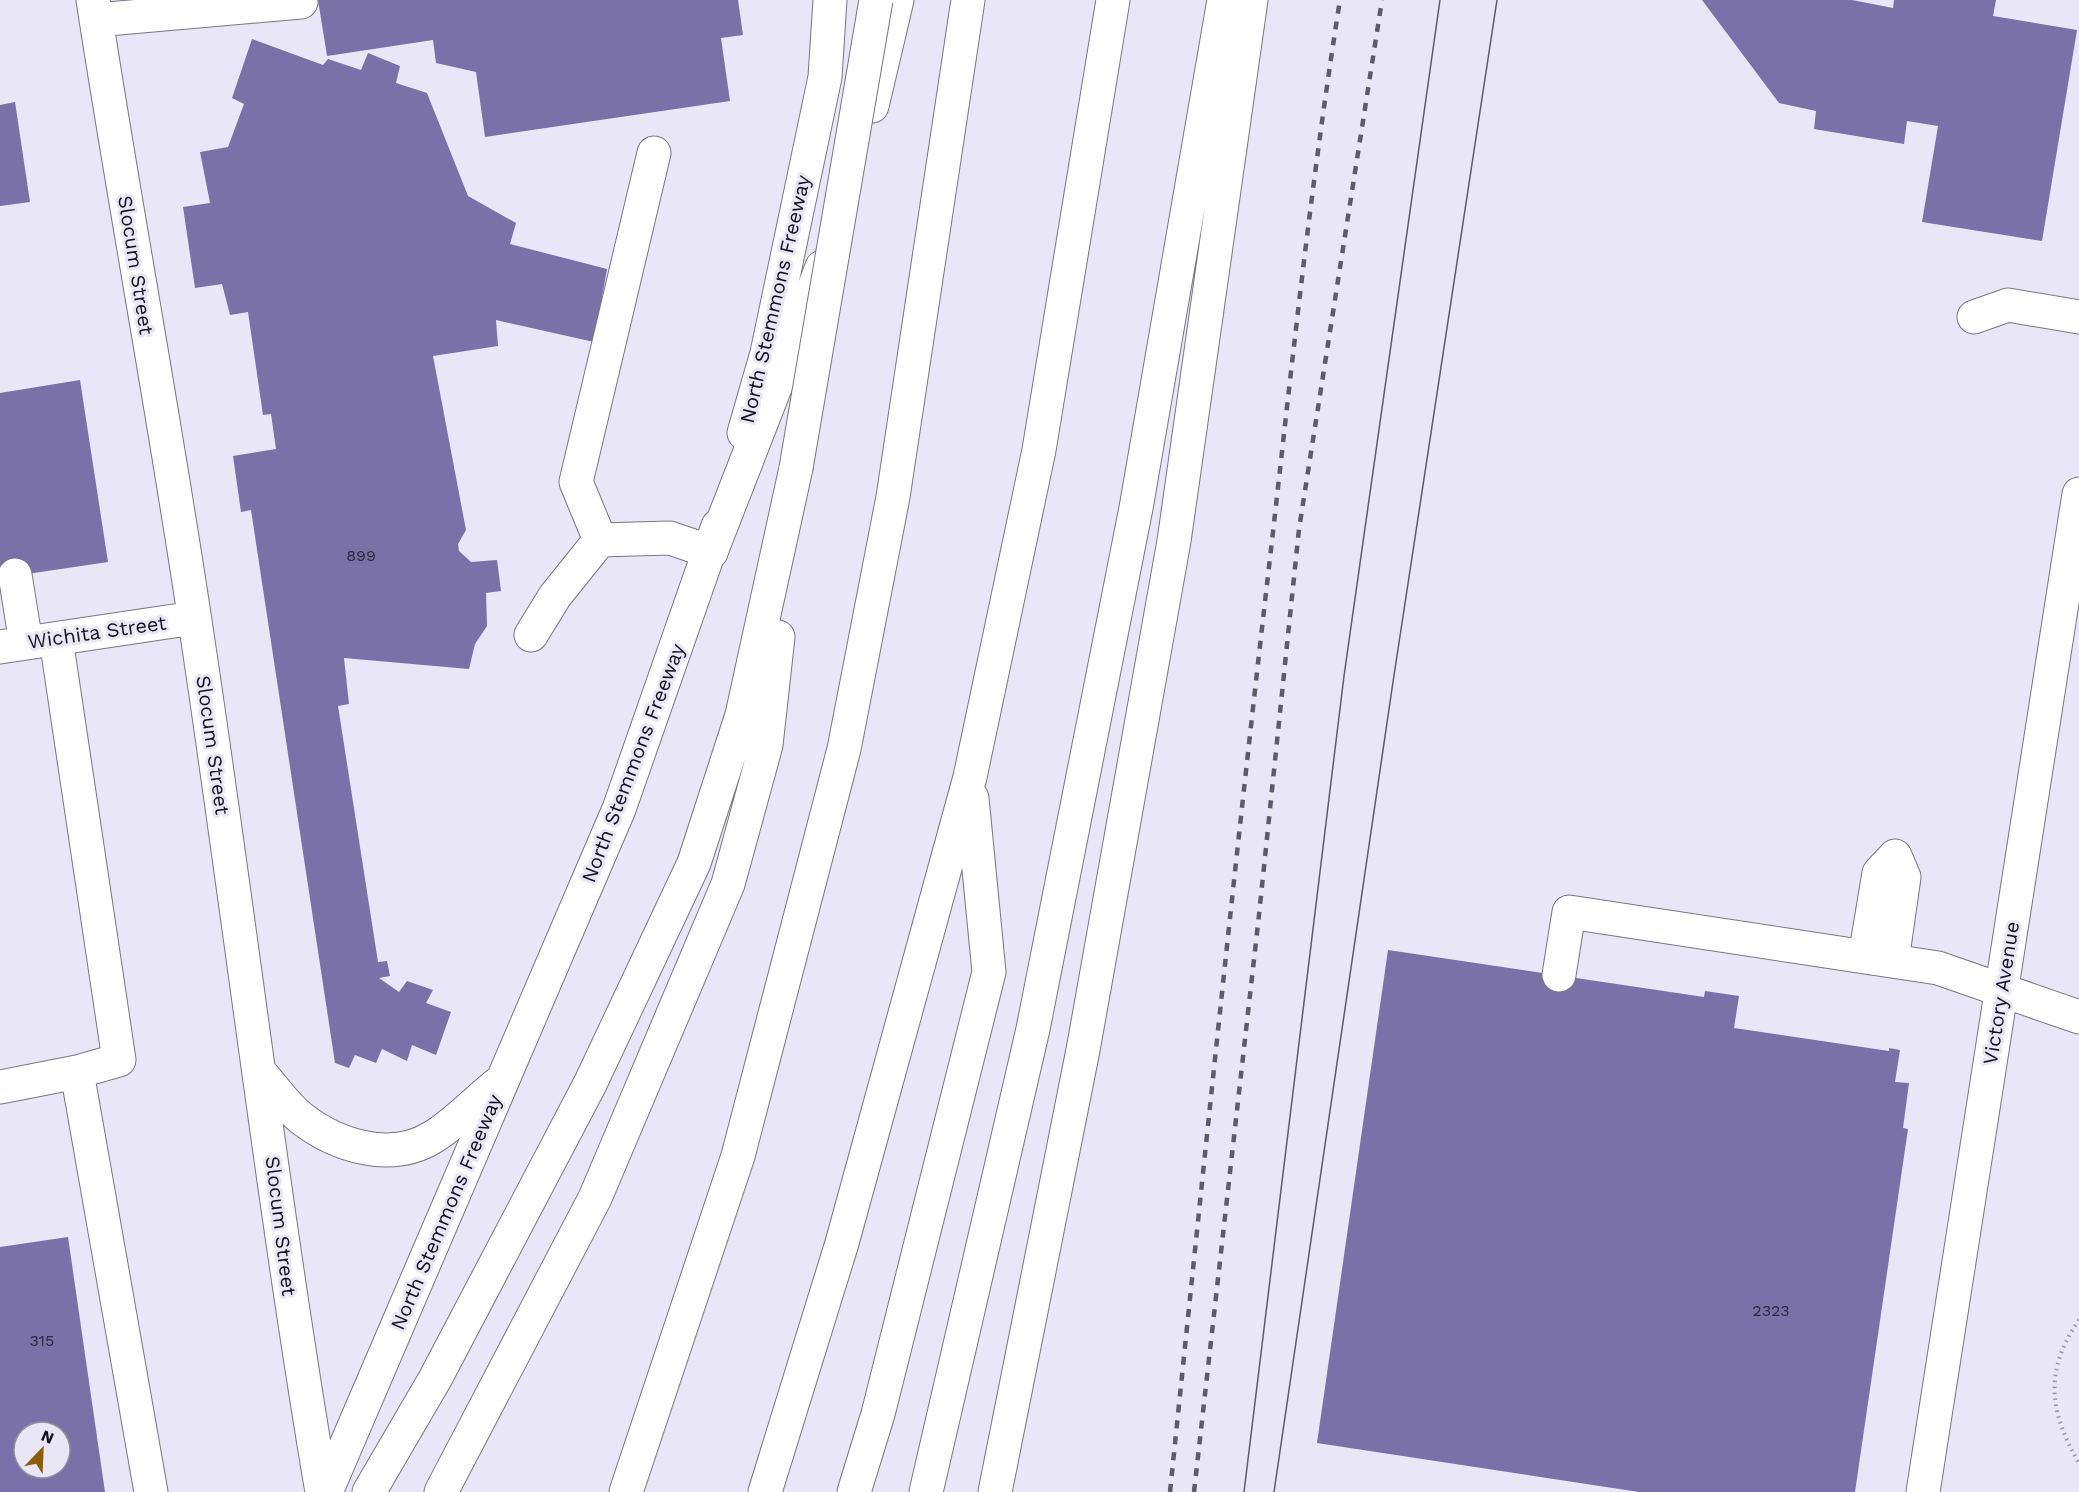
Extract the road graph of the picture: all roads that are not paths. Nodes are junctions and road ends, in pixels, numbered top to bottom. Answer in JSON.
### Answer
{"nodes":[{"id":1,"x":830,"y":0,"type":"edge"},
{"id":2,"x":876,"y":0,"type":"edge"},
{"id":3,"x":897,"y":0,"type":"edge"},
{"id":4,"x":968,"y":0,"type":"edge"},
{"id":5,"x":1113,"y":0,"type":"edge"},
{"id":6,"x":1224,"y":0,"type":"edge"},
{"id":7,"x":1251,"y":0,"type":"edge"},
{"id":8,"x":301,"y":2,"type":"dead end"},
{"id":9,"x":95,"y":10,"type":"edge"},
{"id":10,"x":654,"y":153,"type":"dead end"},
{"id":11,"x":1974,"y":317,"type":"dead end"},
{"id":12,"x":2079,"y":317,"type":"edge"},
{"id":13,"x":796,"y":468,"type":"junction"},
{"id":14,"x":2079,"y":494,"type":"edge"},
{"id":15,"x":600,"y":540,"type":"junction"},
{"id":16,"x":711,"y":552,"type":"junction"},
{"id":17,"x":15,"y":575,"type":"dead end"},
{"id":18,"x":195,"y":618,"type":"junction"},
{"id":19,"x":531,"y":635,"type":"dead end"},
{"id":20,"x":27,"y":643,"type":"edge"},
{"id":21,"x":970,"y":777,"type":"junction"},
{"id":22,"x":1559,"y":975,"type":"dead end"},
{"id":23,"x":2001,"y":990,"type":"junction"},
{"id":24,"x":2079,"y":1017,"type":"edge"},
{"id":25,"x":77,"y":1072,"type":"junction"},
{"id":26,"x":261,"y":1074,"type":"junction"},
{"id":27,"x":504,"y":1078,"type":"junction"},
{"id":28,"x":0,"y":1087,"type":"edge"},
{"id":29,"x":151,"y":1492,"type":"edge"},
{"id":30,"x":322,"y":1492,"type":"edge"},
{"id":31,"x":326,"y":1492,"type":"edge"},
{"id":32,"x":369,"y":1492,"type":"edge"},
{"id":33,"x":441,"y":1492,"type":"edge"},
{"id":34,"x":626,"y":1492,"type":"edge"},
{"id":35,"x":765,"y":1492,"type":"edge"},
{"id":36,"x":854,"y":1492,"type":"edge"},
{"id":37,"x":926,"y":1492,"type":"edge"},
{"id":38,"x":995,"y":1492,"type":"edge"},
{"id":39,"x":1923,"y":1492,"type":"edge"}],
"edges":[{"from":1,"to":16,"type":"main road","name":"North Stemmons Freeway"},
{"from":2,"to":13,"type":"main road","bridge":true},
{"from":3,"to":16,"type":"main road"},
{"from":4,"to":34,"type":"main road"},
{"from":5,"to":21,"type":"main road"},
{"from":6,"to":37,"type":"main road"},
{"from":7,"to":38,"type":"main road"},
{"from":8,"to":9,"type":"main road"},
{"from":9,"to":18,"type":"main road","name":"Slocum Street"},
{"from":10,"to":15,"type":"main road"},
{"from":11,"to":12,"type":"main road"},
{"from":13,"to":32,"type":"main road"},
{"from":13,"to":33,"type":"main road"},
{"from":14,"to":23,"type":"main road","name":"Victory Avenue"},
{"from":15,"to":16,"type":"main road"},
{"from":15,"to":19,"type":"main road"},
{"from":16,"to":27,"type":"main road","name":"North Stemmons Freeway"},
{"from":17,"to":20,"type":"main road"},
{"from":18,"to":20,"type":"main road","name":"Wichita Street"},
{"from":18,"to":26,"type":"main road","name":"Slocum Street"},
{"from":20,"to":25,"type":"main road"},
{"from":21,"to":35,"type":"main road"},
{"from":21,"to":36,"type":"main road"},
{"from":22,"to":23,"type":"main road"},
{"from":23,"to":24,"type":"main road"},
{"from":23,"to":39,"type":"main road","name":"Victory Avenue"},
{"from":25,"to":28,"type":"main road"},
{"from":25,"to":29,"type":"main road"},
{"from":26,"to":27,"type":"main road"},
{"from":26,"to":30,"type":"main road","name":"Slocum Street"},
{"from":27,"to":31,"type":"main road","name":"North Stemmons Freeway"}]}
